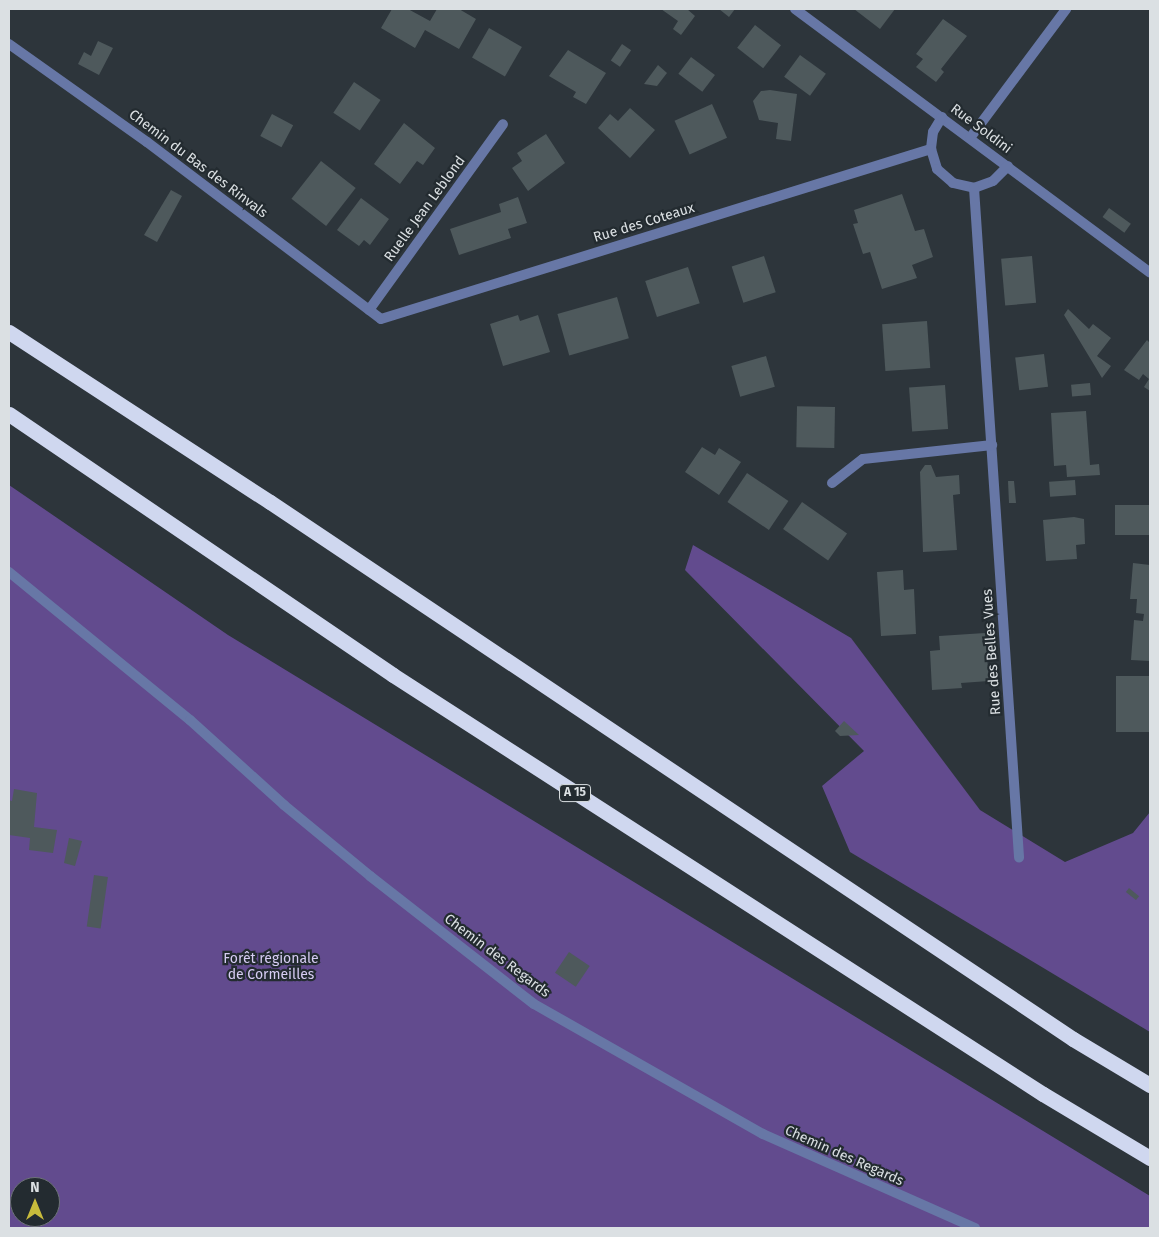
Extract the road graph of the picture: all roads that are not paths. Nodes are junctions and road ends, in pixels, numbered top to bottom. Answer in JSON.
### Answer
{"nodes":[{"id":1,"x":794,"y":9,"type":"edge"},
{"id":2,"x":1066,"y":9,"type":"edge"},
{"id":3,"x":9,"y":44,"type":"edge"},
{"id":4,"x":942,"y":117,"type":"junction"},
{"id":5,"x":503,"y":124,"type":"dead end"},
{"id":6,"x":970,"y":138,"type":"junction"},
{"id":7,"x":930,"y":149,"type":"junction"},
{"id":8,"x":1008,"y":166,"type":"junction"},
{"id":9,"x":974,"y":188,"type":"junction"},
{"id":10,"x":1150,"y":273,"type":"edge"},
{"id":11,"x":369,"y":310,"type":"junction"},
{"id":12,"x":9,"y":332,"type":"edge"},
{"id":13,"x":9,"y":414,"type":"edge"},
{"id":14,"x":992,"y":445,"type":"junction"},
{"id":15,"x":832,"y":483,"type":"dead end"},
{"id":16,"x":9,"y":572,"type":"edge"},
{"id":17,"x":1020,"y":857,"type":"dead end"},
{"id":18,"x":1150,"y":1085,"type":"edge"},
{"id":19,"x":1150,"y":1158,"type":"edge"},
{"id":20,"x":975,"y":1228,"type":"edge"}],
"edges":[{"from":1,"to":4,"type":"street","name":"Rue Soldini"},
{"from":2,"to":6,"type":"street"},
{"from":3,"to":11,"type":"street","name":"Chemin du Bas des Rinvals"},
{"from":4,"to":6,"type":"street","name":"Rue Soldini"},
{"from":4,"to":7,"type":"street"},
{"from":5,"to":11,"type":"street","name":"Ruelle Jean Leblond"},
{"from":6,"to":8,"type":"street","name":"Rue Soldini"},
{"from":7,"to":9,"type":"street"},
{"from":7,"to":11,"type":"street","name":"Rue des Coteaux"},
{"from":8,"to":9,"type":"street"},
{"from":8,"to":10,"type":"street","name":"Rue Soldini"},
{"from":9,"to":14,"type":"street","name":"Rue des Belles Vues"},
{"from":12,"to":18,"type":"highway"},
{"from":13,"to":19,"type":"highway","number":"A 15"},
{"from":14,"to":15,"type":"street"},
{"from":14,"to":17,"type":"street","name":"Rue des Belles Vues"},
{"from":16,"to":20,"type":"street","name":"Chemin des Regards"}]}
